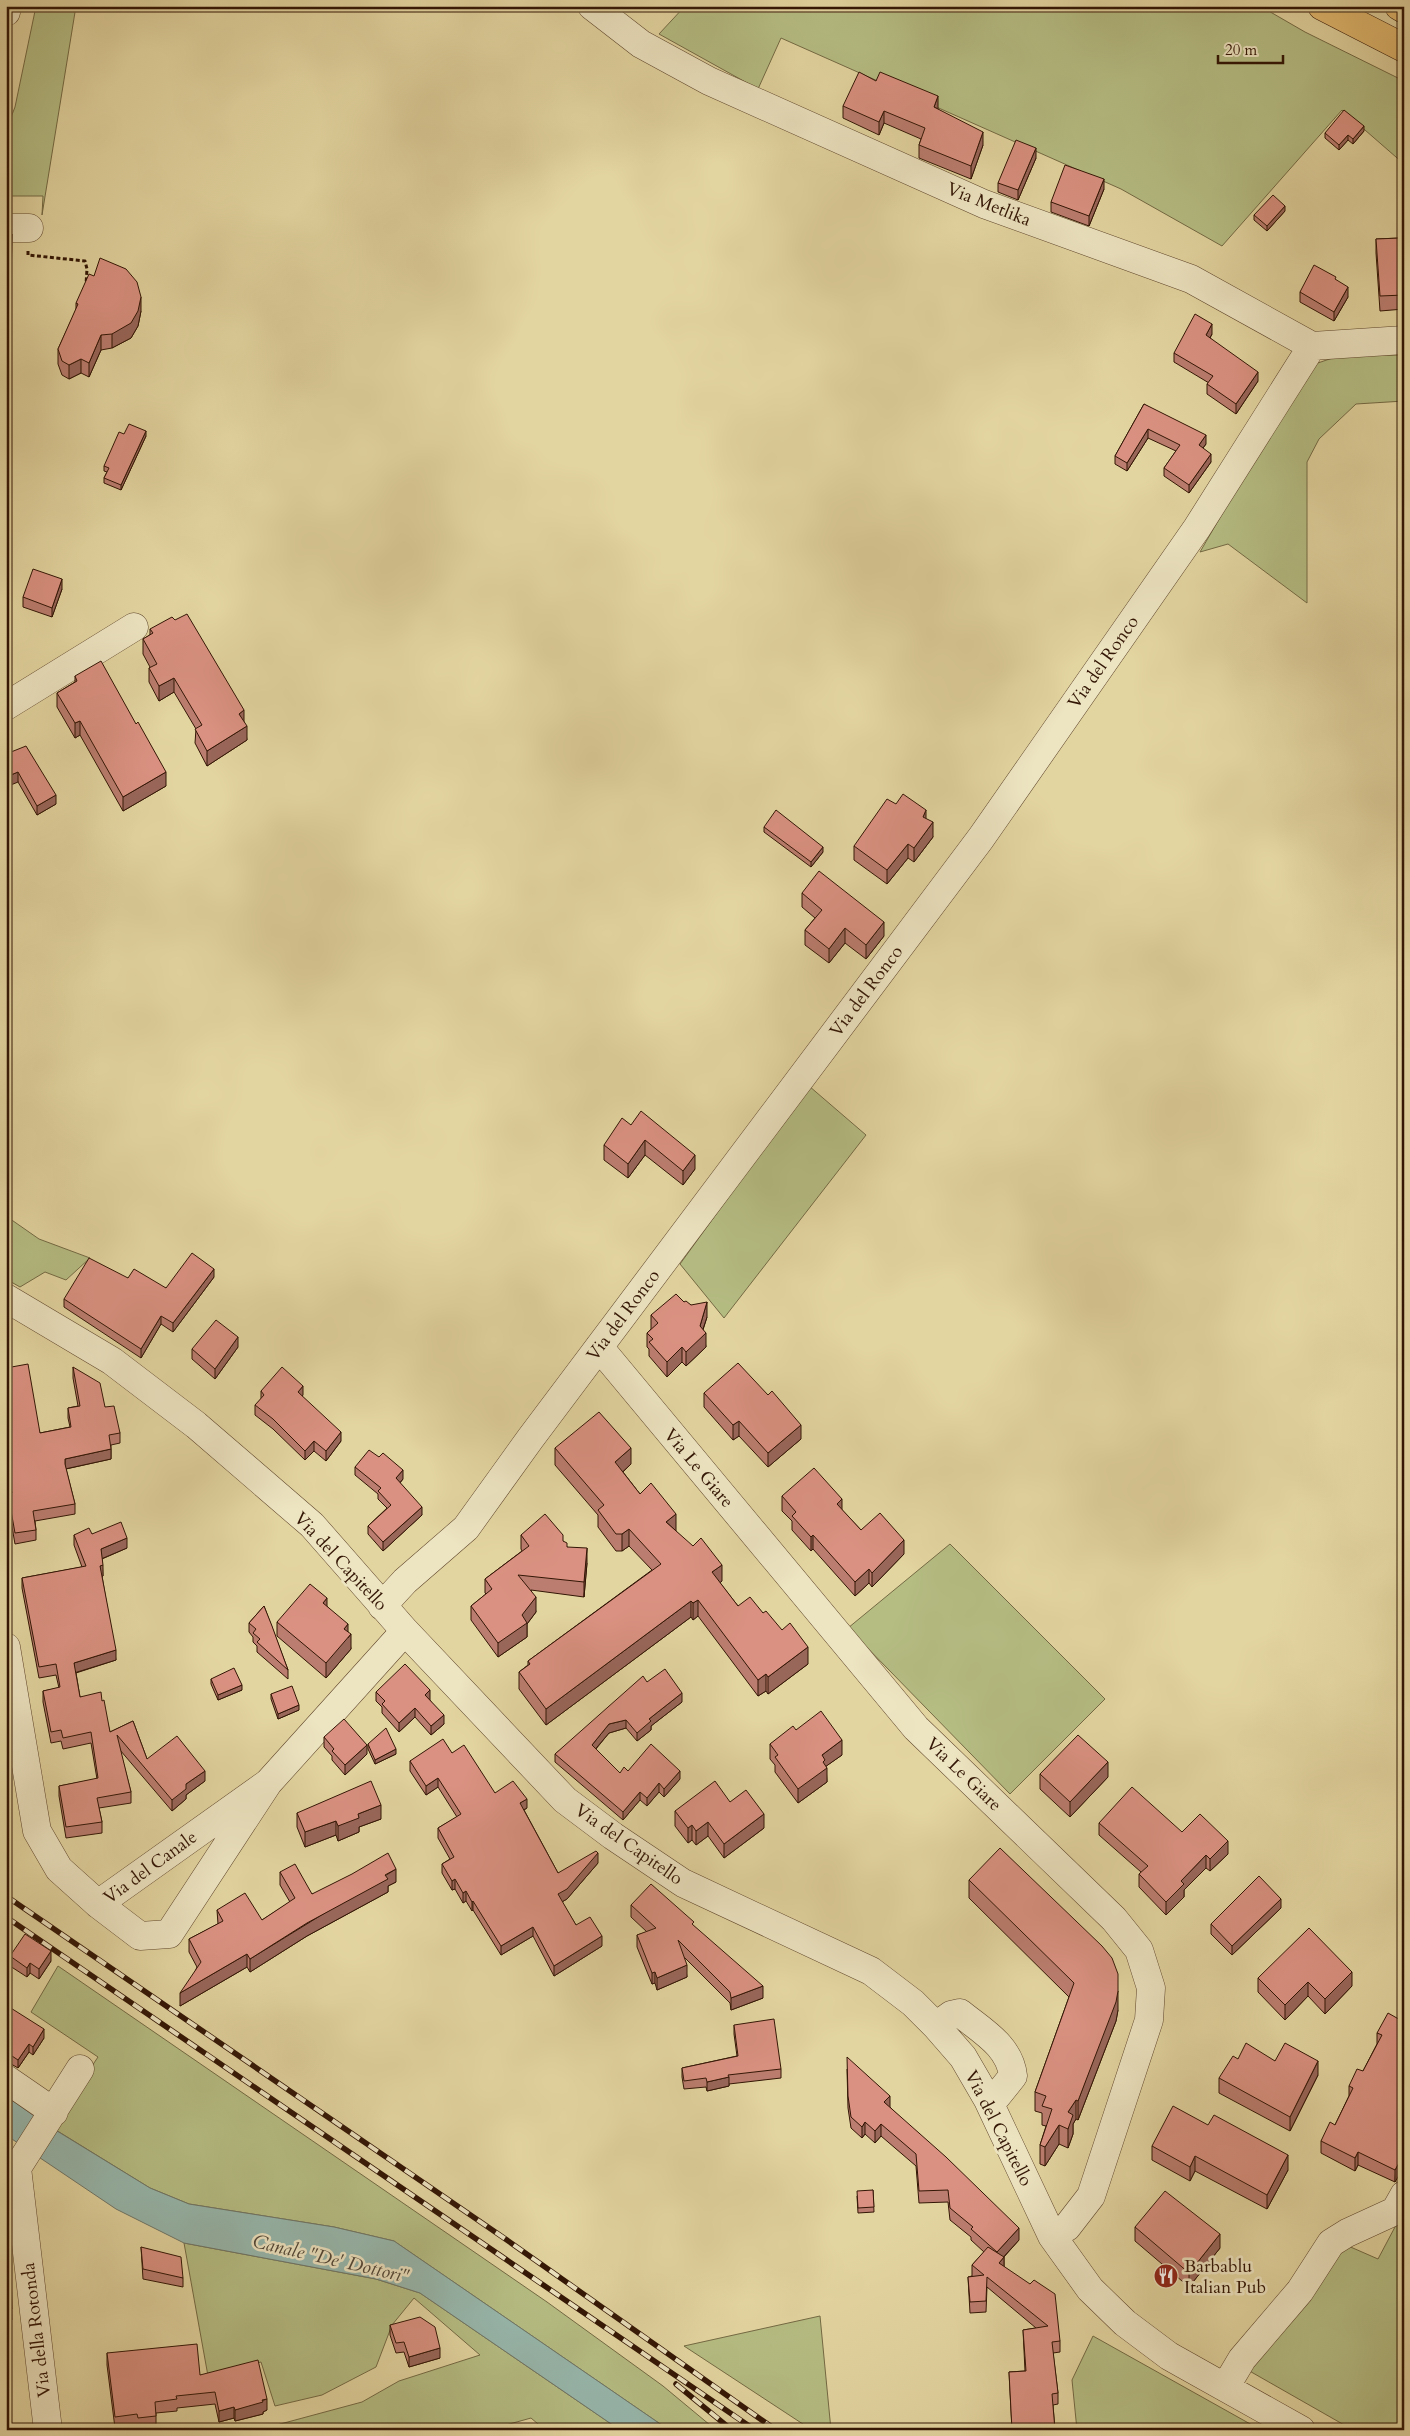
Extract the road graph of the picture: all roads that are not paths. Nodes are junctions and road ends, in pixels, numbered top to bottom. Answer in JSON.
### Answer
{"nodes":[{"id":1,"x":7,"y":6,"type":"edge"},
{"id":2,"x":592,"y":6,"type":"edge"},
{"id":3,"x":1322,"y":6,"type":"edge"},
{"id":4,"x":1399,"y":6,"type":"edge"},
{"id":5,"x":1404,"y":8,"type":"edge"},
{"id":6,"x":6,"y":12,"type":"edge"},
{"id":7,"x":1404,"y":48,"type":"edge"},
{"id":8,"x":1404,"y":340,"type":"edge"},
{"id":9,"x":1312,"y":346,"type":"junction"},
{"id":10,"x":134,"y":627,"type":"dead end"},
{"id":11,"x":6,"y":706,"type":"edge"},
{"id":12,"x":6,"y":1298,"type":"edge"},
{"id":13,"x":598,"y":1347,"type":"junction"},
{"id":14,"x":382,"y":1606,"type":"junction"},
{"id":15,"x":405,"y":1631,"type":"junction"},
{"id":16,"x":6,"y":1647,"type":"edge"},
{"id":17,"x":268,"y":1783,"type":"junction"},
{"id":18,"x":98,"y":1904,"type":"junction"},
{"id":19,"x":936,"y":2026,"type":"junction"},
{"id":20,"x":80,"y":2069,"type":"dead end"},
{"id":21,"x":6,"y":2079,"type":"edge"},
{"id":22,"x":988,"y":2100,"type":"junction"},
{"id":23,"x":49,"y":2118,"type":"junction"},
{"id":24,"x":17,"y":2160,"type":"edge"},
{"id":25,"x":1404,"y":2195,"type":"edge"},
{"id":26,"x":1052,"y":2236,"type":"junction"},
{"id":27,"x":1226,"y":2386,"type":"junction"},
{"id":28,"x":48,"y":2430,"type":"edge"},
{"id":29,"x":1301,"y":2430,"type":"edge"}],
"edges":[{"from":1,"to":6,"type":"street"},
{"from":2,"to":9,"type":"street","name":"Via Metlika"},
{"from":3,"to":7,"type":"highway"},
{"from":4,"to":5,"type":"highway"},
{"from":8,"to":9,"type":"street"},
{"from":9,"to":13,"type":"street","name":"Via del Ronco"},
{"from":10,"to":11,"type":"street"},
{"from":12,"to":14,"type":"street","name":"Via del Capitello"},
{"from":13,"to":14,"type":"street","name":"Via del Ronco"},
{"from":13,"to":26,"type":"street","name":"Via Le Giare"},
{"from":14,"to":15,"type":"street","name":"Via del Capitello"},
{"from":15,"to":17,"type":"street","name":"Via del Canale"},
{"from":15,"to":19,"type":"street","name":"Via del Capitello"},
{"from":16,"to":18,"type":"street"},
{"from":17,"to":18,"type":"street","name":"Via del Canale"},
{"from":17,"to":18,"type":"street","name":"Via del Canale"},
{"from":19,"to":22,"type":"street","name":"Via del Capitello"},
{"from":19,"to":22,"type":"street"},
{"from":20,"to":23,"type":"street","name":"Via della Rotonda"},
{"from":21,"to":23,"type":"street"},
{"from":22,"to":26,"type":"street","name":"Via del Capitello"},
{"from":23,"to":24,"type":"street","name":"Via della Rotonda"},
{"from":24,"to":28,"type":"street","name":"Via della Rotonda"},
{"from":25,"to":27,"type":"street"},
{"from":26,"to":27,"type":"street","name":"Via del Capitello"},
{"from":27,"to":29,"type":"street","name":"Via del Capitello"}]}
